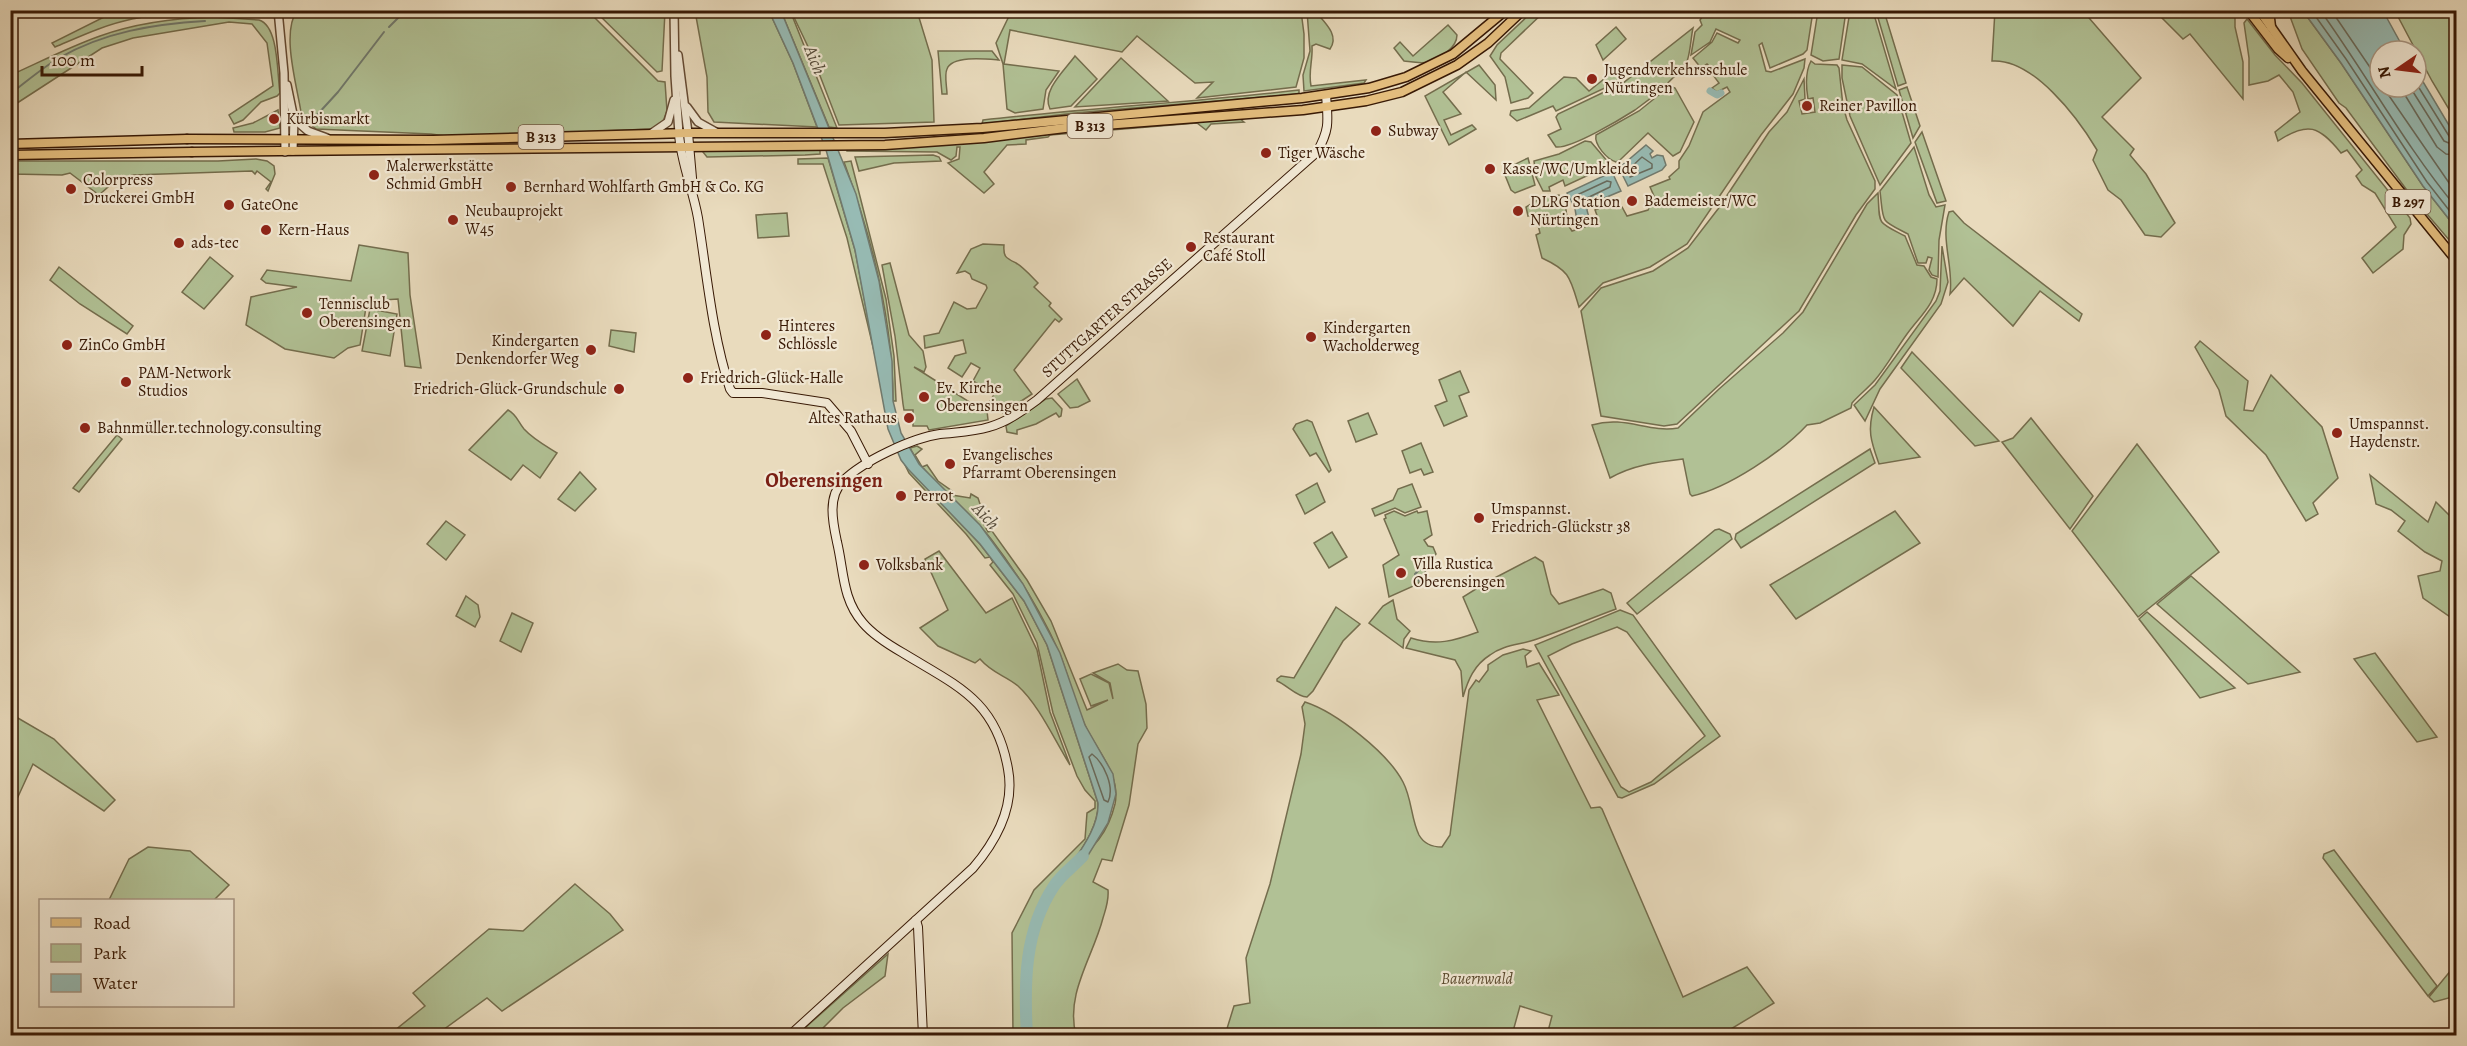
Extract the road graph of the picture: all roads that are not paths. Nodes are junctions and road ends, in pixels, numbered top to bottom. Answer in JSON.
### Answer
{"nodes":[{"id":1,"x":278,"y":10,"type":"edge"},
{"id":2,"x":675,"y":10,"type":"edge"},
{"id":3,"x":1506,"y":10,"type":"edge"},
{"id":4,"x":1523,"y":10,"type":"edge"},
{"id":5,"x":2248,"y":10,"type":"edge"},
{"id":6,"x":2259,"y":10,"type":"edge"},
{"id":7,"x":2269,"y":10,"type":"edge"},
{"id":8,"x":2272,"y":30,"type":"junction"},
{"id":9,"x":676,"y":47,"type":"junction"},
{"id":10,"x":2302,"y":71,"type":"junction"},
{"id":11,"x":284,"y":74,"type":"junction"},
{"id":12,"x":675,"y":88,"type":"junction"},
{"id":13,"x":1326,"y":95,"type":"junction"},
{"id":14,"x":686,"y":106,"type":"junction"},
{"id":15,"x":1327,"y":107,"type":"junction"},
{"id":16,"x":294,"y":119,"type":"junction"},
{"id":17,"x":650,"y":134,"type":"junction"},
{"id":18,"x":684,"y":134,"type":"junction"},
{"id":19,"x":719,"y":134,"type":"junction"},
{"id":20,"x":290,"y":139,"type":"junction"},
{"id":21,"x":330,"y":139,"type":"junction"},
{"id":22,"x":10,"y":144,"type":"edge"},
{"id":23,"x":685,"y":146,"type":"junction"},
{"id":24,"x":289,"y":152,"type":"junction"},
{"id":25,"x":10,"y":155,"type":"edge"},
{"id":26,"x":2457,"y":260,"type":"edge"},
{"id":27,"x":868,"y":464,"type":"junction"},
{"id":28,"x":916,"y":920,"type":"junction"},
{"id":29,"x":789,"y":1035,"type":"edge"},
{"id":30,"x":923,"y":1035,"type":"edge"}],
"edges":[{"from":1,"to":11,"type":"street"},
{"from":2,"to":9,"type":"street"},
{"from":3,"to":13,"type":"main road","number":"B 313"},
{"from":4,"to":15,"type":"main road","number":"B 313"},
{"from":5,"to":10,"type":"main road","number":"B 297"},
{"from":6,"to":8,"type":"main road","number":"B 297"},
{"from":7,"to":8,"type":"main road","number":"B 297"},
{"from":8,"to":10,"type":"main road","number":"B 297"},
{"from":9,"to":12,"type":"street"},
{"from":9,"to":14,"type":"street"},
{"from":10,"to":26,"type":"main road","number":"B 297"},
{"from":11,"to":16,"type":"street"},
{"from":11,"to":20,"type":"street"},
{"from":12,"to":17,"type":"street"},
{"from":12,"to":18,"type":"street"},
{"from":13,"to":15,"type":"main road","name":"STUTTGARTER STRASSE"},
{"from":13,"to":19,"type":"main road","number":"B 313"},
{"from":14,"to":18,"type":"street"},
{"from":14,"to":19,"type":"street"},
{"from":15,"to":23,"type":"main road","number":"B 313"},
{"from":15,"to":27,"type":"main road","name":"STUTTGARTER STRASSE"},
{"from":16,"to":20,"type":"street"},
{"from":16,"to":21,"type":"street"},
{"from":17,"to":18,"type":"main road","number":"B 313"},
{"from":17,"to":21,"type":"main road","number":"B 313"},
{"from":18,"to":19,"type":"main road","number":"B 313"},
{"from":18,"to":23,"type":"main road"},
{"from":20,"to":21,"type":"main road","number":"B 313"},
{"from":20,"to":22,"type":"main road","number":"B 313"},
{"from":20,"to":24,"type":"street"},
{"from":23,"to":24,"type":"main road","number":"B 313"},
{"from":23,"to":27,"type":"main road"},
{"from":24,"to":25,"type":"main road","number":"B 313"},
{"from":27,"to":28,"type":"main road","name":"STUTTGARTER STRASSE"},
{"from":28,"to":29,"type":"main road","name":"STUTTGARTER STRASSE"},
{"from":28,"to":30,"type":"main road"}]}
